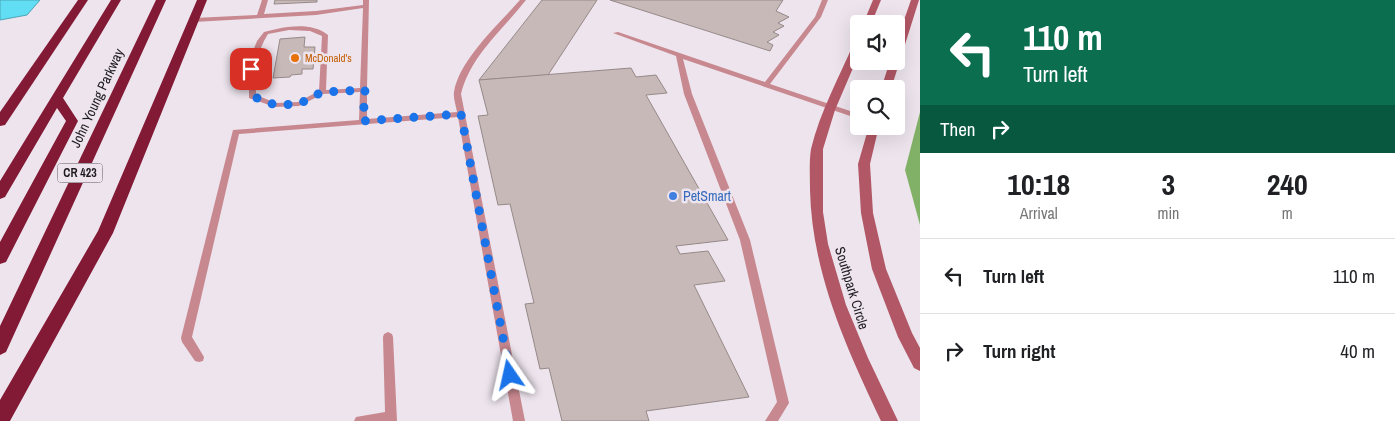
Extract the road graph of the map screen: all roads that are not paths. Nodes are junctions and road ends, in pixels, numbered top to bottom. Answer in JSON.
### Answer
{"nodes":[{"id":1,"x":83,"y":0,"type":"edge"},
{"id":2,"x":116,"y":0,"type":"edge"},
{"id":3,"x":161,"y":0,"type":"edge"},
{"id":4,"x":202,"y":0,"type":"edge"},
{"id":5,"x":265,"y":0,"type":"edge"},
{"id":6,"x":522,"y":0,"type":"edge"},
{"id":7,"x":825,"y":0,"type":"edge"},
{"id":8,"x":877,"y":0,"type":"edge"},
{"id":9,"x":916,"y":0,"type":"edge"},
{"id":10,"x":366,"y":3,"type":"edge"},
{"id":11,"x":316,"y":13,"type":"junction"},
{"id":12,"x":871,"y":15,"type":"edge"},
{"id":13,"x":260,"y":16,"type":"junction"},
{"id":14,"x":194,"y":20,"type":"junction"},
{"id":15,"x":315,"y":28,"type":"junction"},
{"id":16,"x":616,"y":33,"type":"dead end"},
{"id":17,"x":905,"y":33,"type":"edge"},
{"id":18,"x":679,"y":54,"type":"junction"},
{"id":19,"x":850,"y":64,"type":"edge"},
{"id":20,"x":766,"y":85,"type":"junction"},
{"id":21,"x":365,"y":90,"type":"junction"},
{"id":22,"x":322,"y":92,"type":"junction"},
{"id":23,"x":57,"y":98,"type":"junction"},
{"id":24,"x":832,"y":107,"type":"junction"},
{"id":25,"x":461,"y":114,"type":"junction"},
{"id":26,"x":850,"y":114,"type":"edge"},
{"id":27,"x":363,"y":121,"type":"junction"},
{"id":28,"x":0,"y":122,"type":"edge"},
{"id":29,"x":872,"y":135,"type":"edge"},
{"id":30,"x":0,"y":193,"type":"edge"},
{"id":31,"x":0,"y":257,"type":"edge"},
{"id":32,"x":388,"y":337,"type":"dead end"},
{"id":33,"x":0,"y":346,"type":"edge"},
{"id":34,"x":198,"y":358,"type":"dead end"},
{"id":35,"x":920,"y":363,"type":"edge"},
{"id":36,"x":0,"y":419,"type":"edge"},
{"id":37,"x":391,"y":419,"type":"edge"},
{"id":38,"x":360,"y":421,"type":"edge"},
{"id":39,"x":519,"y":421,"type":"edge"},
{"id":40,"x":771,"y":421,"type":"edge"},
{"id":41,"x":890,"y":421,"type":"edge"}],
"edges":[{"from":1,"to":28,"type":"highway"},
{"from":2,"to":23,"type":"highway","name":"John Young Parkway"},
{"from":3,"to":33,"type":"highway","name":"John Young Parkway","number":"CR 423"},
{"from":4,"to":14,"type":"highway"},
{"from":5,"to":13,"type":"lane"},
{"from":6,"to":25,"type":"lane"},
{"from":7,"to":20,"type":"lane"},
{"from":8,"to":12,"type":"street"},
{"from":9,"to":17,"type":"street"},
{"from":10,"to":11,"type":"lane"},
{"from":10,"to":21,"type":"lane"},
{"from":11,"to":13,"type":"lane"},
{"from":11,"to":15,"type":"lane"},
{"from":13,"to":14,"type":"lane"},
{"from":14,"to":36,"type":"highway"},
{"from":15,"to":22,"type":"lane"},
{"from":15,"to":22,"type":"lane"},
{"from":16,"to":18,"type":"lane"},
{"from":18,"to":20,"type":"lane"},
{"from":18,"to":40,"type":"lane"},
{"from":19,"to":24,"type":"street","name":"Southpark Circle"},
{"from":20,"to":24,"type":"lane"},
{"from":21,"to":22,"type":"lane"},
{"from":21,"to":27,"type":"lane"},
{"from":23,"to":30,"type":"highway","name":"John Young Parkway"},
{"from":23,"to":31,"type":"highway"},
{"from":24,"to":26,"type":"lane"},
{"from":24,"to":41,"type":"street","name":"Southpark Circle"},
{"from":25,"to":27,"type":"lane"},
{"from":25,"to":39,"type":"lane"},
{"from":27,"to":34,"type":"lane"},
{"from":29,"to":35,"type":"street"},
{"from":32,"to":37,"type":"lane"},
{"from":37,"to":38,"type":"lane"}]}
